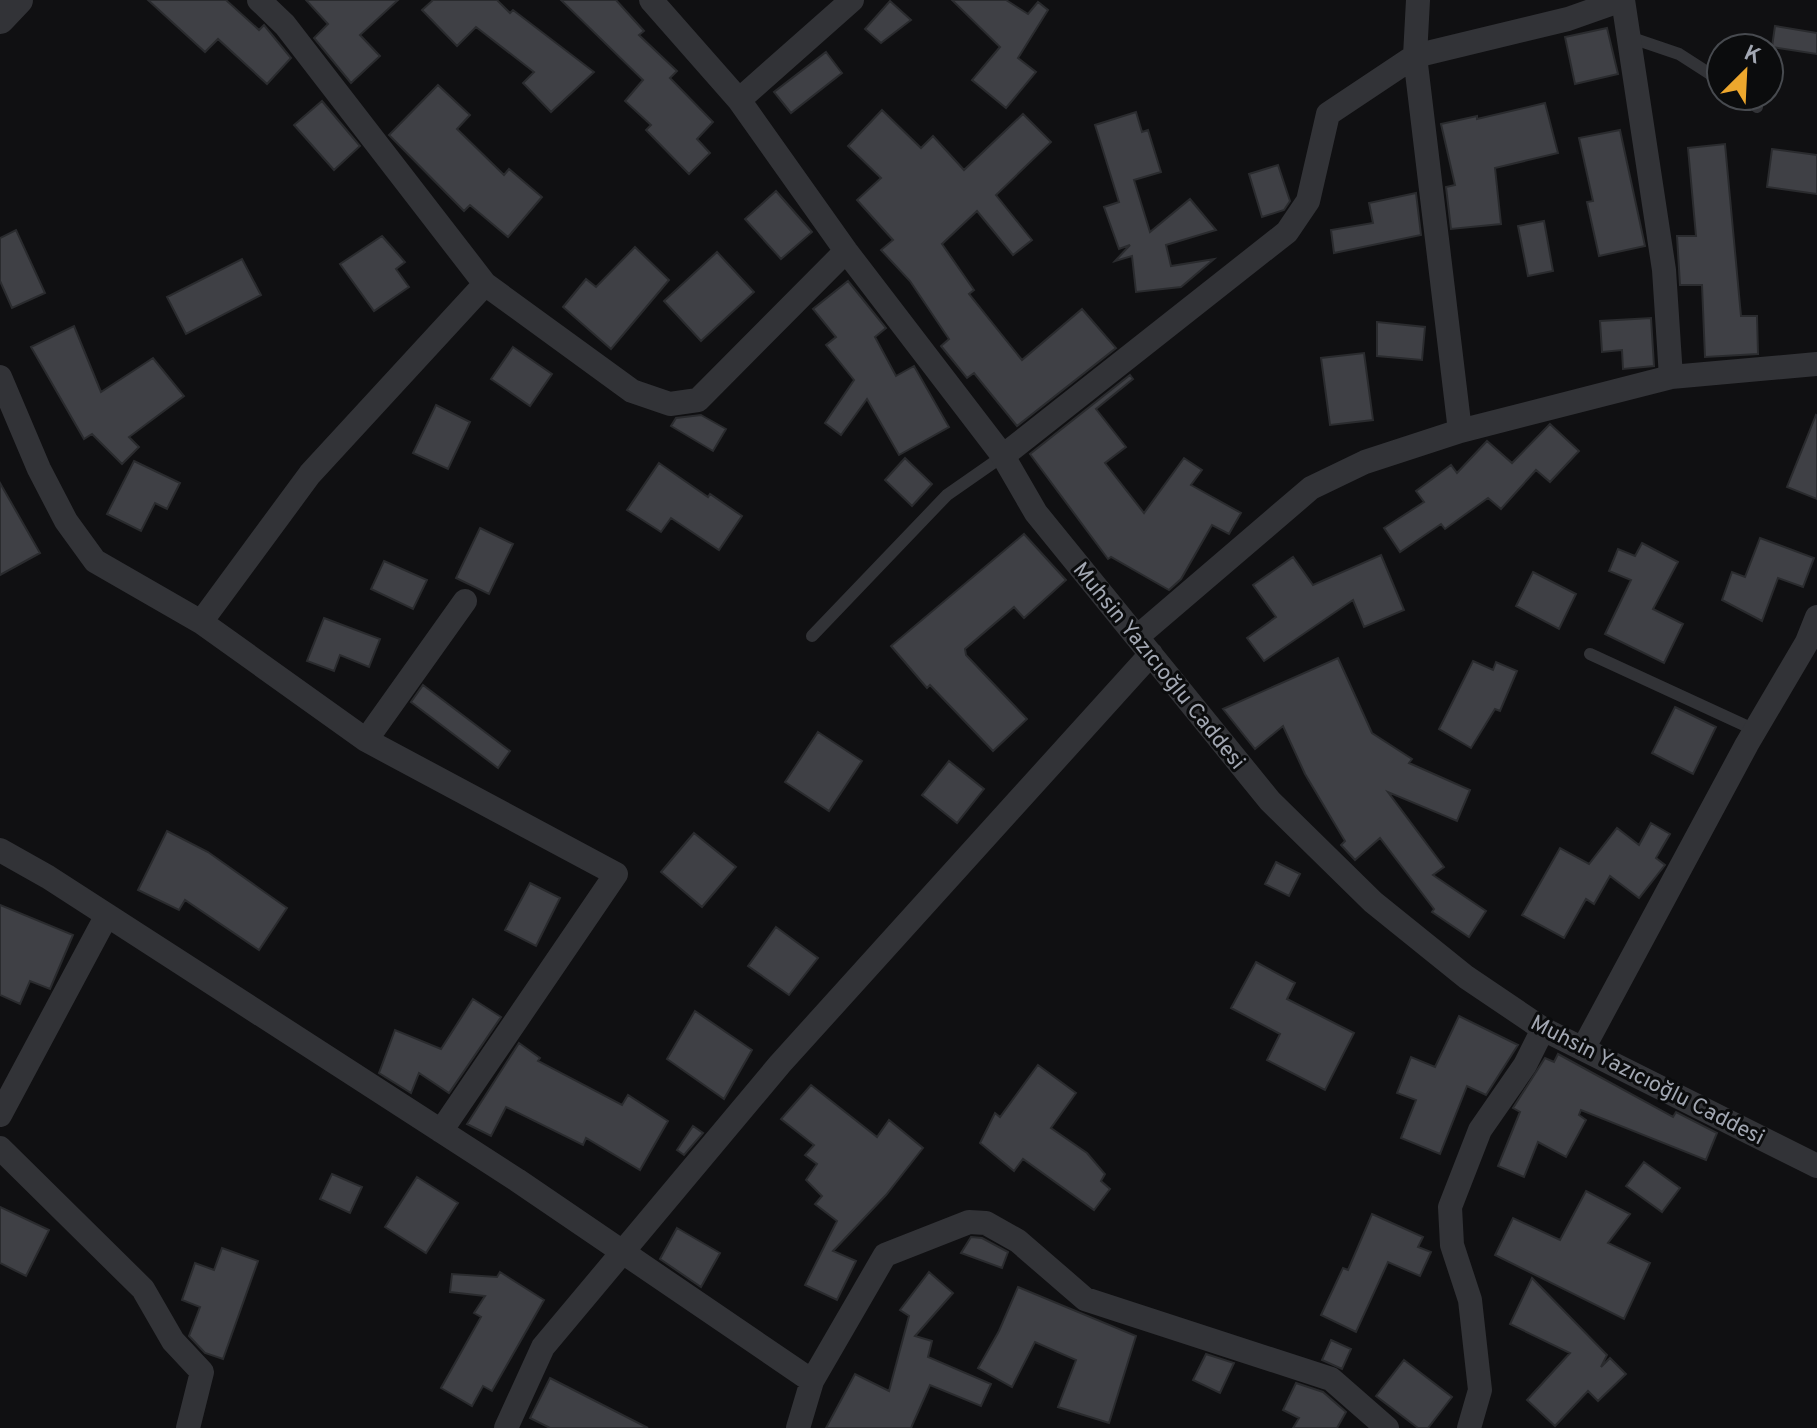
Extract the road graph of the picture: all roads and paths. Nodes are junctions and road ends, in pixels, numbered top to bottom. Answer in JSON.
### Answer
{"nodes":[{"id":1,"x":18,"y":0,"type":"edge"},
{"id":2,"x":259,"y":0,"type":"edge"},
{"id":3,"x":651,"y":0,"type":"edge"},
{"id":4,"x":852,"y":0,"type":"edge"},
{"id":5,"x":1418,"y":0,"type":"edge"},
{"id":6,"x":1622,"y":0,"type":"edge"},
{"id":7,"x":0,"y":19,"type":"edge"},
{"id":8,"x":1629,"y":37,"type":"junction"},
{"id":9,"x":1415,"y":56,"type":"junction"},
{"id":10,"x":1705,"y":71,"type":"edge"},
{"id":11,"x":739,"y":100,"type":"junction"},
{"id":12,"x":846,"y":251,"type":"junction"},
{"id":13,"x":485,"y":284,"type":"junction"},
{"id":14,"x":1817,"y":364,"type":"edge"},
{"id":15,"x":0,"y":377,"type":"edge"},
{"id":16,"x":1671,"y":377,"type":"junction"},
{"id":17,"x":1460,"y":431,"type":"junction"},
{"id":18,"x":1003,"y":456,"type":"junction"},
{"id":19,"x":465,"y":601,"type":"dead end"},
{"id":20,"x":1817,"y":617,"type":"edge"},
{"id":21,"x":201,"y":622,"type":"junction"},
{"id":22,"x":812,"y":636,"type":"dead end"},
{"id":23,"x":1144,"y":646,"type":"junction"},
{"id":24,"x":1590,"y":654,"type":"dead end"},
{"id":25,"x":1755,"y":730,"type":"junction"},
{"id":26,"x":366,"y":740,"type":"junction"},
{"id":27,"x":0,"y":850,"type":"edge"},
{"id":28,"x":107,"y":915,"type":"junction"},
{"id":29,"x":1543,"y":1029,"type":"junction"},
{"id":30,"x":1584,"y":1047,"type":"junction"},
{"id":31,"x":0,"y":1115,"type":"edge"},
{"id":32,"x":441,"y":1131,"type":"junction"},
{"id":33,"x":0,"y":1148,"type":"edge"},
{"id":34,"x":1817,"y":1166,"type":"edge"},
{"id":35,"x":622,"y":1253,"type":"junction"},
{"id":36,"x":812,"y":1381,"type":"junction"},
{"id":37,"x":188,"y":1428,"type":"edge"},
{"id":38,"x":506,"y":1428,"type":"edge"},
{"id":39,"x":798,"y":1428,"type":"edge"},
{"id":40,"x":1387,"y":1428,"type":"edge"},
{"id":41,"x":1469,"y":1428,"type":"edge"}],
"edges":[{"from":1,"to":7,"type":"street"},
{"from":2,"to":13,"type":"street"},
{"from":3,"to":11,"type":"street","name":"Muhsin Yazıcıoğlu Caddesi"},
{"from":4,"to":11,"type":"street"},
{"from":5,"to":9,"type":"street"},
{"from":6,"to":8,"type":"street"},
{"from":6,"to":9,"type":"street"},
{"from":8,"to":10,"type":"lane"},
{"from":8,"to":16,"type":"street"},
{"from":9,"to":17,"type":"street"},
{"from":9,"to":18,"type":"street"},
{"from":11,"to":12,"type":"street","name":"Muhsin Yazıcıoğlu Caddesi"},
{"from":12,"to":13,"type":"street"},
{"from":12,"to":18,"type":"street","name":"Muhsin Yazıcıoğlu Caddesi"},
{"from":13,"to":21,"type":"street"},
{"from":14,"to":16,"type":"street"},
{"from":15,"to":21,"type":"street"},
{"from":16,"to":17,"type":"street"},
{"from":17,"to":23,"type":"street"},
{"from":18,"to":22,"type":"lane"},
{"from":18,"to":23,"type":"street","name":"Muhsin Yazıcıoğlu Caddesi"},
{"from":19,"to":26,"type":"street"},
{"from":20,"to":25,"type":"street"},
{"from":21,"to":26,"type":"street"},
{"from":23,"to":29,"type":"street","name":"Muhsin Yazıcıoğlu Caddesi"},
{"from":23,"to":35,"type":"street"},
{"from":24,"to":25,"type":"lane"},
{"from":25,"to":30,"type":"street"},
{"from":26,"to":32,"type":"street"},
{"from":27,"to":28,"type":"street"},
{"from":28,"to":31,"type":"street"},
{"from":28,"to":32,"type":"street"},
{"from":29,"to":30,"type":"street","name":"Muhsin Yazıcıoğlu Caddesi"},
{"from":29,"to":41,"type":"street"},
{"from":30,"to":34,"type":"street","name":"Muhsin Yazıcıoğlu Caddesi"},
{"from":32,"to":35,"type":"street"},
{"from":33,"to":37,"type":"street"},
{"from":35,"to":36,"type":"street"},
{"from":35,"to":38,"type":"street"},
{"from":36,"to":39,"type":"street"},
{"from":36,"to":40,"type":"street"}]}
